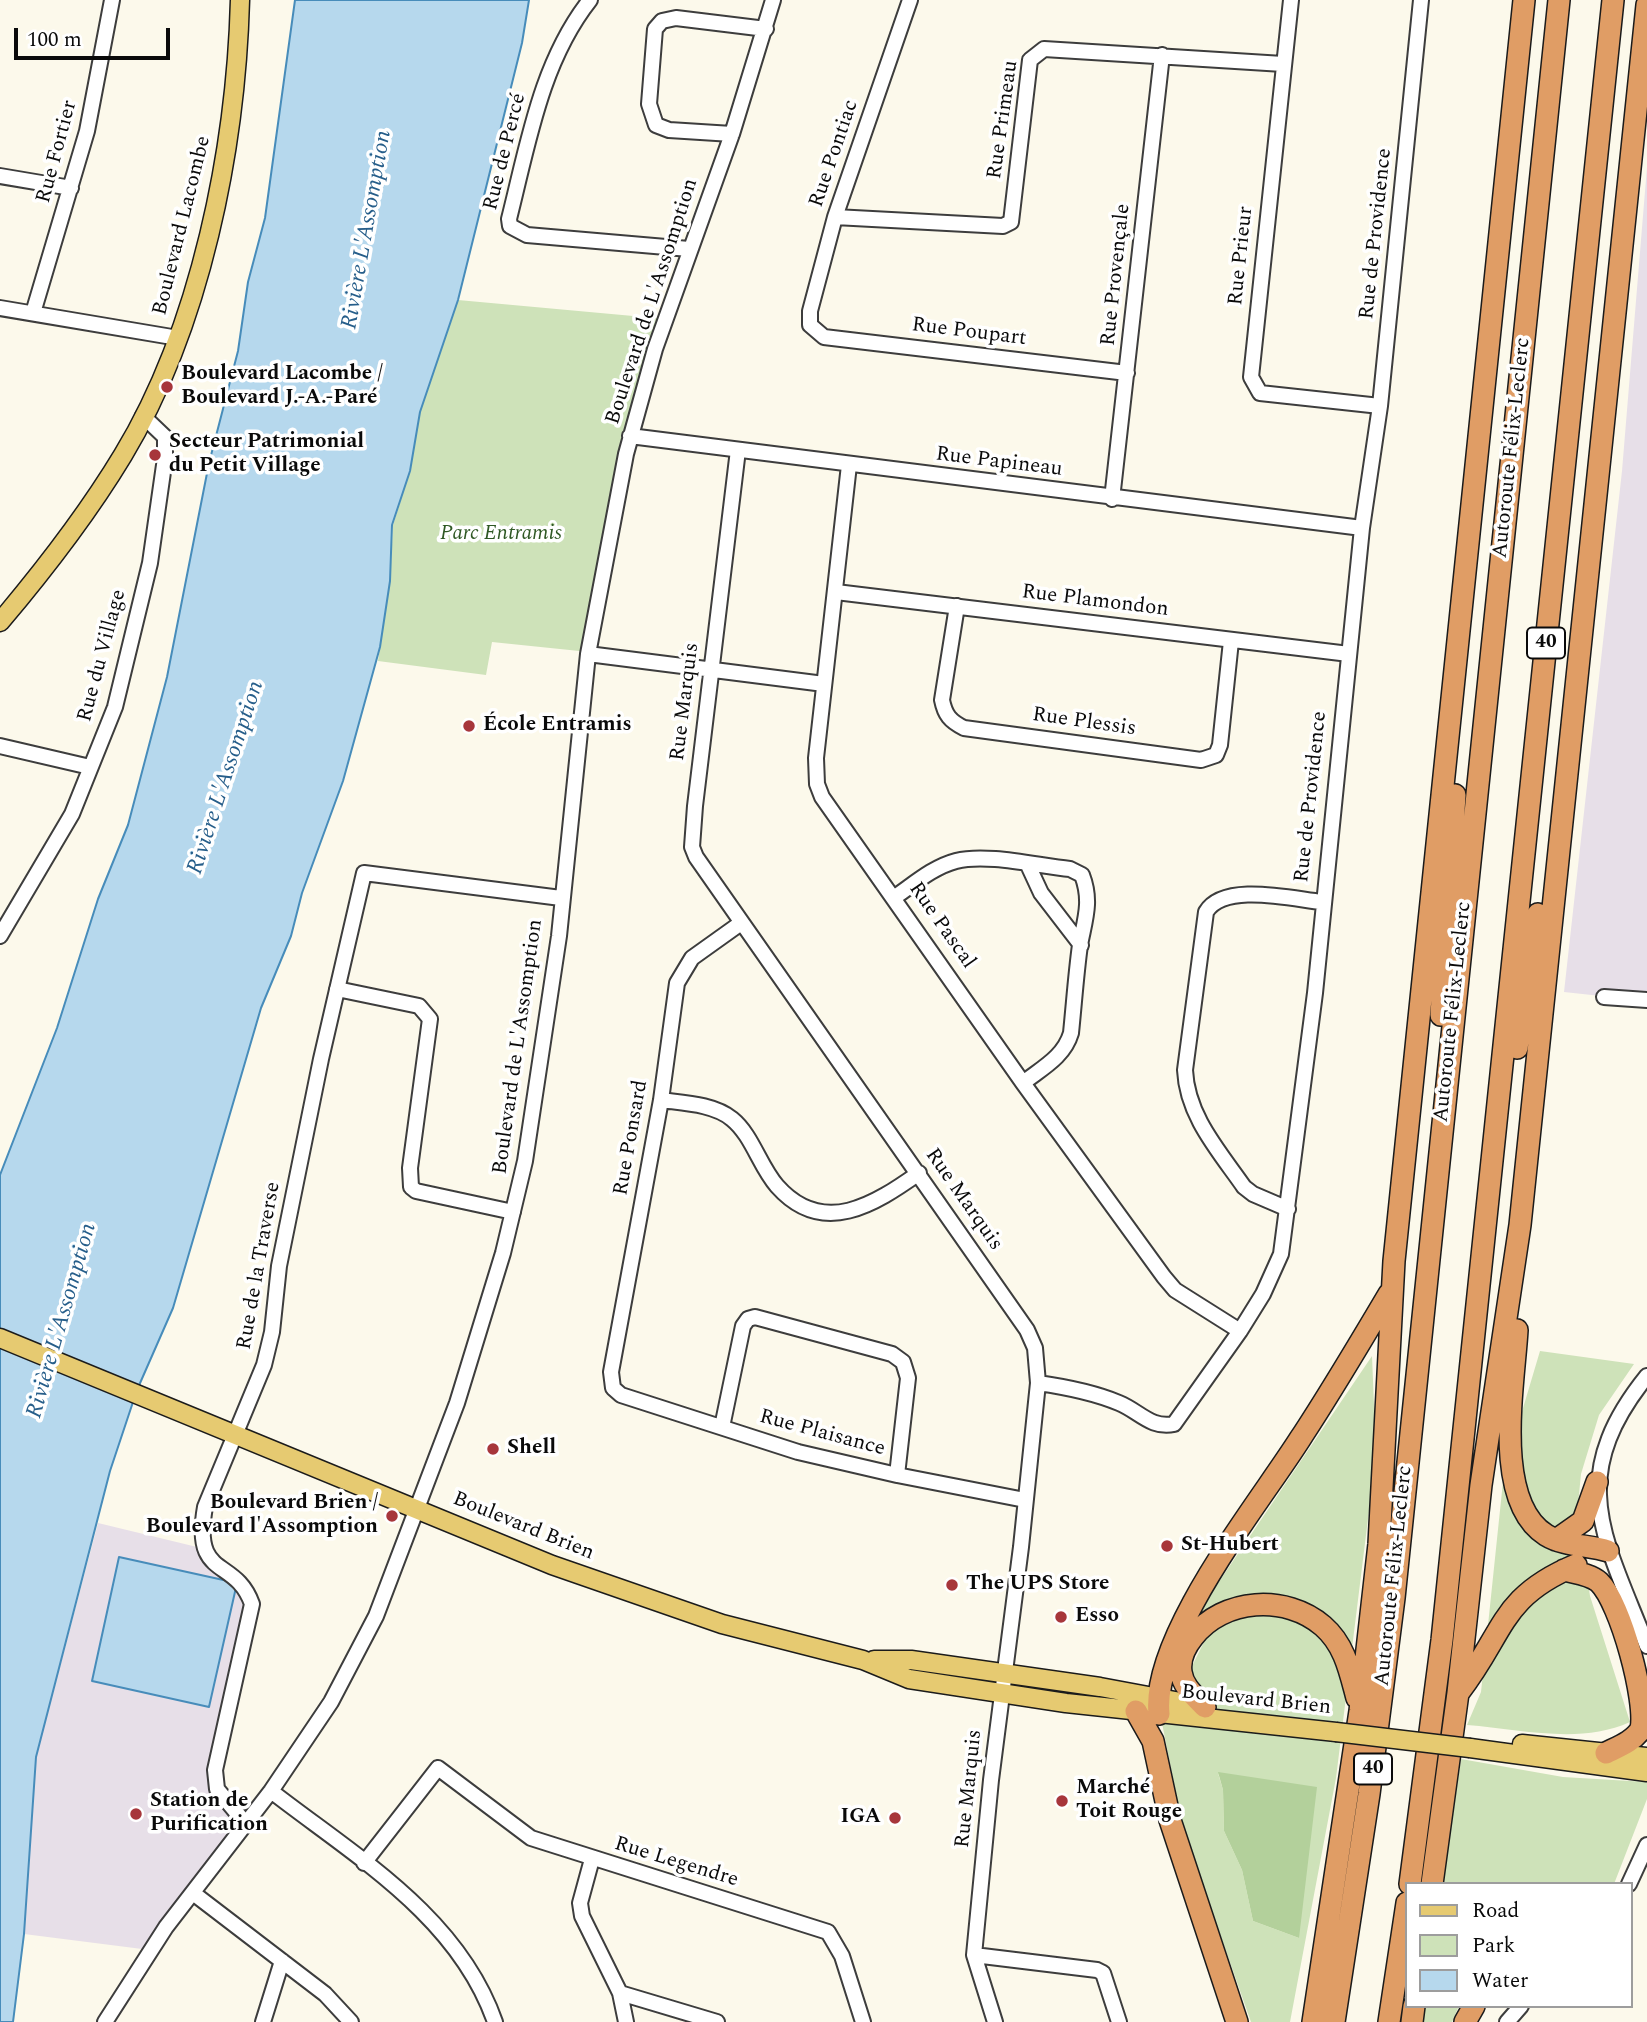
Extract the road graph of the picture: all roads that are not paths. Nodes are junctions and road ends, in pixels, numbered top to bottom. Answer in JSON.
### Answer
{"nodes":[{"id":1,"x":112,"y":0,"type":"edge"},
{"id":2,"x":240,"y":0,"type":"edge"},
{"id":3,"x":590,"y":0,"type":"edge"},
{"id":4,"x":773,"y":0,"type":"edge"},
{"id":5,"x":910,"y":0,"type":"edge"},
{"id":6,"x":1291,"y":0,"type":"edge"},
{"id":7,"x":1421,"y":0,"type":"edge"},
{"id":8,"x":1524,"y":0,"type":"edge"},
{"id":9,"x":1559,"y":0,"type":"edge"},
{"id":10,"x":1613,"y":0,"type":"edge"},
{"id":11,"x":1647,"y":5,"type":"edge"},
{"id":12,"x":766,"y":29,"type":"junction"},
{"id":13,"x":1162,"y":55,"type":"junction"},
{"id":14,"x":1283,"y":64,"type":"junction"},
{"id":15,"x":732,"y":134,"type":"junction"},
{"id":16,"x":0,"y":176,"type":"edge"},
{"id":17,"x":72,"y":188,"type":"junction"},
{"id":18,"x":835,"y":217,"type":"junction"},
{"id":19,"x":690,"y":250,"type":"junction"},
{"id":20,"x":0,"y":308,"type":"edge"},
{"id":21,"x":33,"y":313,"type":"junction"},
{"id":22,"x":810,"y":324,"type":"joint"},
{"id":23,"x":178,"y":338,"type":"junction"},
{"id":24,"x":1127,"y":373,"type":"junction"},
{"id":25,"x":1380,"y":405,"type":"junction"},
{"id":26,"x":143,"y":416,"type":"junction"},
{"id":27,"x":630,"y":436,"type":"junction"},
{"id":28,"x":738,"y":450,"type":"junction"},
{"id":29,"x":849,"y":465,"type":"junction"},
{"id":30,"x":1112,"y":499,"type":"junction"},
{"id":31,"x":1362,"y":528,"type":"junction"},
{"id":32,"x":836,"y":592,"type":"junction"},
{"id":33,"x":1462,"y":601,"type":"junction"},
{"id":34,"x":957,"y":606,"type":"junction"},
{"id":35,"x":0,"y":622,"type":"edge"},
{"id":36,"x":1231,"y":641,"type":"junction"},
{"id":37,"x":588,"y":654,"type":"junction"},
{"id":38,"x":1349,"y":654,"type":"junction"},
{"id":39,"x":712,"y":669,"type":"junction"},
{"id":40,"x":824,"y":684,"type":"junction"},
{"id":41,"x":1575,"y":689,"type":"junction"},
{"id":42,"x":0,"y":746,"type":"edge"},
{"id":43,"x":90,"y":767,"type":"junction"},
{"id":44,"x":1028,"y":864,"type":"junction"},
{"id":45,"x":895,"y":897,"type":"junction"},
{"id":46,"x":561,"y":898,"type":"junction"},
{"id":47,"x":1322,"y":902,"type":"junction"},
{"id":48,"x":741,"y":923,"type":"junction"},
{"id":49,"x":0,"y":936,"type":"edge"},
{"id":50,"x":1080,"y":945,"type":"junction"},
{"id":51,"x":337,"y":989,"type":"junction"},
{"id":52,"x":1604,"y":997,"type":"dead end"},
{"id":53,"x":1647,"y":1000,"type":"edge"},
{"id":54,"x":1023,"y":1083,"type":"junction"},
{"id":55,"x":661,"y":1100,"type":"junction"},
{"id":56,"x":1437,"y":1169,"type":"junction"},
{"id":57,"x":919,"y":1172,"type":"junction"},
{"id":58,"x":1289,"y":1209,"type":"junction"},
{"id":59,"x":513,"y":1212,"type":"junction"},
{"id":60,"x":1520,"y":1225,"type":"junction"},
{"id":61,"x":1479,"y":1285,"type":"junction"},
{"id":62,"x":1392,"y":1289,"type":"junction"},
{"id":63,"x":1240,"y":1331,"type":"junction"},
{"id":64,"x":0,"y":1338,"type":"edge"},
{"id":65,"x":1647,"y":1376,"type":"edge"},
{"id":66,"x":1038,"y":1383,"type":"junction"},
{"id":67,"x":613,"y":1388,"type":"joint"},
{"id":68,"x":722,"y":1427,"type":"junction"},
{"id":69,"x":235,"y":1435,"type":"junction"},
{"id":70,"x":897,"y":1475,"type":"junction"},
{"id":71,"x":1597,"y":1482,"type":"junction"},
{"id":72,"x":1026,"y":1500,"type":"junction"},
{"id":73,"x":417,"y":1510,"type":"junction"},
{"id":74,"x":1556,"y":1540,"type":"junction"},
{"id":75,"x":1608,"y":1552,"type":"junction"},
{"id":76,"x":1564,"y":1570,"type":"junction"},
{"id":77,"x":1647,"y":1646,"type":"edge"},
{"id":78,"x":863,"y":1660,"type":"junction"},
{"id":79,"x":1005,"y":1675,"type":"junction"},
{"id":80,"x":1002,"y":1693,"type":"junction"},
{"id":81,"x":1458,"y":1693,"type":"junction"},
{"id":82,"x":1158,"y":1706,"type":"junction"},
{"id":83,"x":1205,"y":1707,"type":"junction"},
{"id":84,"x":1136,"y":1711,"type":"junction"},
{"id":85,"x":1360,"y":1711,"type":"junction"},
{"id":86,"x":1336,"y":1727,"type":"junction"},
{"id":87,"x":1471,"y":1743,"type":"junction"},
{"id":88,"x":1606,"y":1753,"type":"junction"},
{"id":89,"x":1647,"y":1757,"type":"edge"},
{"id":90,"x":1647,"y":1772,"type":"edge"},
{"id":91,"x":271,"y":1791,"type":"junction"},
{"id":92,"x":246,"y":1824,"type":"junction"},
{"id":93,"x":1647,"y":1845,"type":"edge"},
{"id":94,"x":592,"y":1859,"type":"junction"},
{"id":95,"x":364,"y":1863,"type":"junction"},
{"id":96,"x":1410,"y":1882,"type":"edge"},
{"id":97,"x":1433,"y":1882,"type":"edge"},
{"id":98,"x":1630,"y":1882,"type":"edge"},
{"id":99,"x":193,"y":1893,"type":"junction"},
{"id":100,"x":1406,"y":1910,"type":"edge"},
{"id":101,"x":974,"y":1955,"type":"junction"},
{"id":102,"x":282,"y":1961,"type":"junction"},
{"id":103,"x":620,"y":1993,"type":"junction"},
{"id":104,"x":1519,"y":2008,"type":"edge"},
{"id":105,"x":105,"y":2022,"type":"edge"},
{"id":106,"x":262,"y":2022,"type":"edge"},
{"id":107,"x":351,"y":2022,"type":"edge"},
{"id":108,"x":495,"y":2022,"type":"edge"},
{"id":109,"x":626,"y":2022,"type":"edge"},
{"id":110,"x":717,"y":2022,"type":"edge"},
{"id":111,"x":863,"y":2022,"type":"edge"},
{"id":112,"x":995,"y":2022,"type":"edge"},
{"id":113,"x":1119,"y":2022,"type":"edge"},
{"id":114,"x":1237,"y":2022,"type":"edge"},
{"id":115,"x":1312,"y":2022,"type":"edge"},
{"id":116,"x":1334,"y":2022,"type":"edge"},
{"id":117,"x":1389,"y":2022,"type":"edge"},
{"id":118,"x":1507,"y":2022,"type":"edge"}],
"edges":[{"from":1,"to":17,"type":"street","name":"Rue Fortier"},
{"from":2,"to":23,"type":"main road","name":"Boulevard Lacombe"},
{"from":3,"to":19,"type":"street","name":"Rue de Percé"},
{"from":4,"to":12,"type":"street","name":"Boulevard de L'Assomption"},
{"from":5,"to":18,"type":"street","name":"Rue Pontiac"},
{"from":6,"to":14,"type":"street","name":"Rue Prieur"},
{"from":7,"to":25,"type":"street","name":"Rue de Providence"},
{"from":8,"to":33,"type":"highway"},
{"from":9,"to":56,"type":"highway","name":"Autoroute Félix-Leclerc","number":"40"},
{"from":10,"to":61,"type":"highway","number":"40"},
{"from":11,"to":41,"type":"highway"},
{"from":12,"to":15,"type":"street","name":"Boulevard de L'Assomption"},
{"from":12,"to":15,"type":"street"},
{"from":13,"to":14,"type":"street","name":"Rue Primeau"},
{"from":13,"to":18,"type":"street","name":"Rue Primeau"},
{"from":13,"to":24,"type":"street","name":"Rue Provençale"},
{"from":14,"to":25,"type":"street","name":"Rue Prieur"},
{"from":15,"to":19,"type":"street","name":"Boulevard de L'Assomption"},
{"from":16,"to":17,"type":"street"},
{"from":17,"to":21,"type":"street","name":"Rue Fortier"},
{"from":18,"to":22,"type":"street","name":"Rue Pontiac"},
{"from":19,"to":27,"type":"street","name":"Boulevard de L'Assomption"},
{"from":20,"to":21,"type":"street"},
{"from":21,"to":23,"type":"street"},
{"from":22,"to":24,"type":"street","name":"Rue Poupart"},
{"from":23,"to":26,"type":"main road","name":"Boulevard Lacombe"},
{"from":24,"to":30,"type":"street","name":"Rue Provençale"},
{"from":25,"to":31,"type":"street","name":"Rue de Providence"},
{"from":26,"to":35,"type":"main road","name":"Boulevard Lacombe"},
{"from":26,"to":43,"type":"street","name":"Rue du Village"},
{"from":27,"to":28,"type":"street","name":"Rue Papineau"},
{"from":27,"to":37,"type":"street","name":"Boulevard de L'Assomption"},
{"from":28,"to":29,"type":"street","name":"Rue Papineau"},
{"from":28,"to":39,"type":"street","name":"Rue Marquis"},
{"from":29,"to":30,"type":"street","name":"Rue Papineau"},
{"from":29,"to":32,"type":"street","name":"Rue Pascal"},
{"from":30,"to":31,"type":"street","name":"Rue Papineau"},
{"from":31,"to":38,"type":"street","name":"Rue de Providence"},
{"from":32,"to":34,"type":"street","name":"Rue Plamondon"},
{"from":32,"to":40,"type":"street","name":"Rue Pascal"},
{"from":33,"to":56,"type":"highway"},
{"from":33,"to":62,"type":"highway"},
{"from":34,"to":36,"type":"street","name":"Rue Plamondon"},
{"from":34,"to":36,"type":"street","name":"Rue Plessis"},
{"from":36,"to":38,"type":"street","name":"Rue Plamondon"},
{"from":37,"to":39,"type":"street"},
{"from":37,"to":46,"type":"street","name":"Boulevard de L'Assomption"},
{"from":38,"to":47,"type":"street","name":"Rue de Providence"},
{"from":39,"to":40,"type":"street"},
{"from":39,"to":48,"type":"street","name":"Rue Marquis"},
{"from":40,"to":45,"type":"street","name":"Rue Pascal"},
{"from":41,"to":60,"type":"highway"},
{"from":41,"to":61,"type":"highway"},
{"from":42,"to":43,"type":"street"},
{"from":43,"to":49,"type":"street","name":"Rue du Village"},
{"from":44,"to":45,"type":"street"},
{"from":44,"to":50,"type":"street"},
{"from":44,"to":50,"type":"street"},
{"from":45,"to":54,"type":"street","name":"Rue Pascal"},
{"from":46,"to":51,"type":"street","name":"Rue de la Traverse"},
{"from":46,"to":59,"type":"street","name":"Boulevard de L'Assomption"},
{"from":47,"to":58,"type":"street","name":"Rue de Providence"},
{"from":47,"to":58,"type":"street"},
{"from":48,"to":55,"type":"street","name":"Rue Ponsard"},
{"from":48,"to":57,"type":"street","name":"Rue Marquis"},
{"from":50,"to":54,"type":"street"},
{"from":51,"to":59,"type":"street"},
{"from":51,"to":69,"type":"street","name":"Rue de la Traverse"},
{"from":52,"to":53,"type":"street"},
{"from":54,"to":63,"type":"street","name":"Rue Pascal"},
{"from":55,"to":57,"type":"street"},
{"from":55,"to":67,"type":"street","name":"Rue Ponsard"},
{"from":56,"to":116,"type":"highway","name":"Autoroute Félix-Leclerc","number":"40"},
{"from":57,"to":66,"type":"street","name":"Rue Marquis"},
{"from":58,"to":63,"type":"street","name":"Rue de Providence"},
{"from":59,"to":73,"type":"street","name":"Boulevard de L'Assomption"},
{"from":60,"to":74,"type":"highway"},
{"from":60,"to":81,"type":"highway"},
{"from":61,"to":96,"type":"highway","number":"40"},
{"from":62,"to":82,"type":"highway"},
{"from":62,"to":85,"type":"highway"},
{"from":63,"to":66,"type":"street","name":"Rue de Providence"},
{"from":64,"to":69,"type":"main road","name":"Boulevard Brien"},
{"from":65,"to":71,"type":"street"},
{"from":66,"to":72,"type":"street","name":"Rue Marquis"},
{"from":67,"to":68,"type":"street","name":"Rue Plaisance"},
{"from":68,"to":70,"type":"street","name":"Rue Plaisance"},
{"from":68,"to":70,"type":"street"},
{"from":69,"to":73,"type":"main road","name":"Boulevard Brien"},
{"from":69,"to":92,"type":"street","name":"Rue de la Traverse"},
{"from":70,"to":72,"type":"street","name":"Rue Plaisance"},
{"from":71,"to":74,"type":"highway"},
{"from":71,"to":75,"type":"street"},
{"from":72,"to":79,"type":"street","name":"Rue Marquis"},
{"from":73,"to":78,"type":"main road","name":"Boulevard Brien"},
{"from":73,"to":91,"type":"street","name":"Boulevard de L'Assomption"},
{"from":74,"to":75,"type":"highway"},
{"from":75,"to":76,"type":"highway"},
{"from":75,"to":77,"type":"street"},
{"from":76,"to":81,"type":"highway"},
{"from":76,"to":88,"type":"highway"},
{"from":78,"to":79,"type":"main road","name":"Boulevard Brien"},
{"from":78,"to":80,"type":"main road","name":"Boulevard Brien"},
{"from":79,"to":80,"type":"street","name":"Rue Marquis"},
{"from":79,"to":82,"type":"main road","name":"Boulevard Brien"},
{"from":80,"to":84,"type":"main road","name":"Boulevard Brien"},
{"from":80,"to":101,"type":"street","name":"Rue Marquis"},
{"from":81,"to":97,"type":"highway"},
{"from":82,"to":83,"type":"main road","name":"Boulevard Brien"},
{"from":82,"to":84,"type":"main road","name":"Boulevard Brien"},
{"from":82,"to":86,"type":"main road","name":"Boulevard Brien"},
{"from":83,"to":85,"type":"highway"},
{"from":83,"to":86,"type":"main road","name":"Boulevard Brien"},
{"from":84,"to":114,"type":"highway"},
{"from":85,"to":115,"type":"highway"},
{"from":86,"to":87,"type":"main road","name":"Boulevard Brien"},
{"from":87,"to":88,"type":"main road","name":"Boulevard Brien"},
{"from":87,"to":90,"type":"main road","name":"Boulevard Brien"},
{"from":88,"to":89,"type":"main road","name":"Boulevard Brien"},
{"from":91,"to":92,"type":"street","name":"Boulevard de L'Assomption"},
{"from":91,"to":95,"type":"street"},
{"from":92,"to":99,"type":"street","name":"Boulevard de L'Assomption"},
{"from":93,"to":98,"type":"street"},
{"from":94,"to":95,"type":"street","name":"Rue Legendre"},
{"from":94,"to":103,"type":"street"},
{"from":94,"to":111,"type":"street","name":"Rue Legendre"},
{"from":95,"to":108,"type":"street"},
{"from":99,"to":102,"type":"street"},
{"from":99,"to":105,"type":"street","name":"Boulevard de L'Assomption"},
{"from":100,"to":117,"type":"highway"},
{"from":101,"to":112,"type":"street","name":"Rue Marquis"},
{"from":101,"to":113,"type":"street"},
{"from":102,"to":106,"type":"street"},
{"from":102,"to":107,"type":"street"},
{"from":103,"to":109,"type":"street"},
{"from":103,"to":110,"type":"street"},
{"from":104,"to":118,"type":"street"}]}
